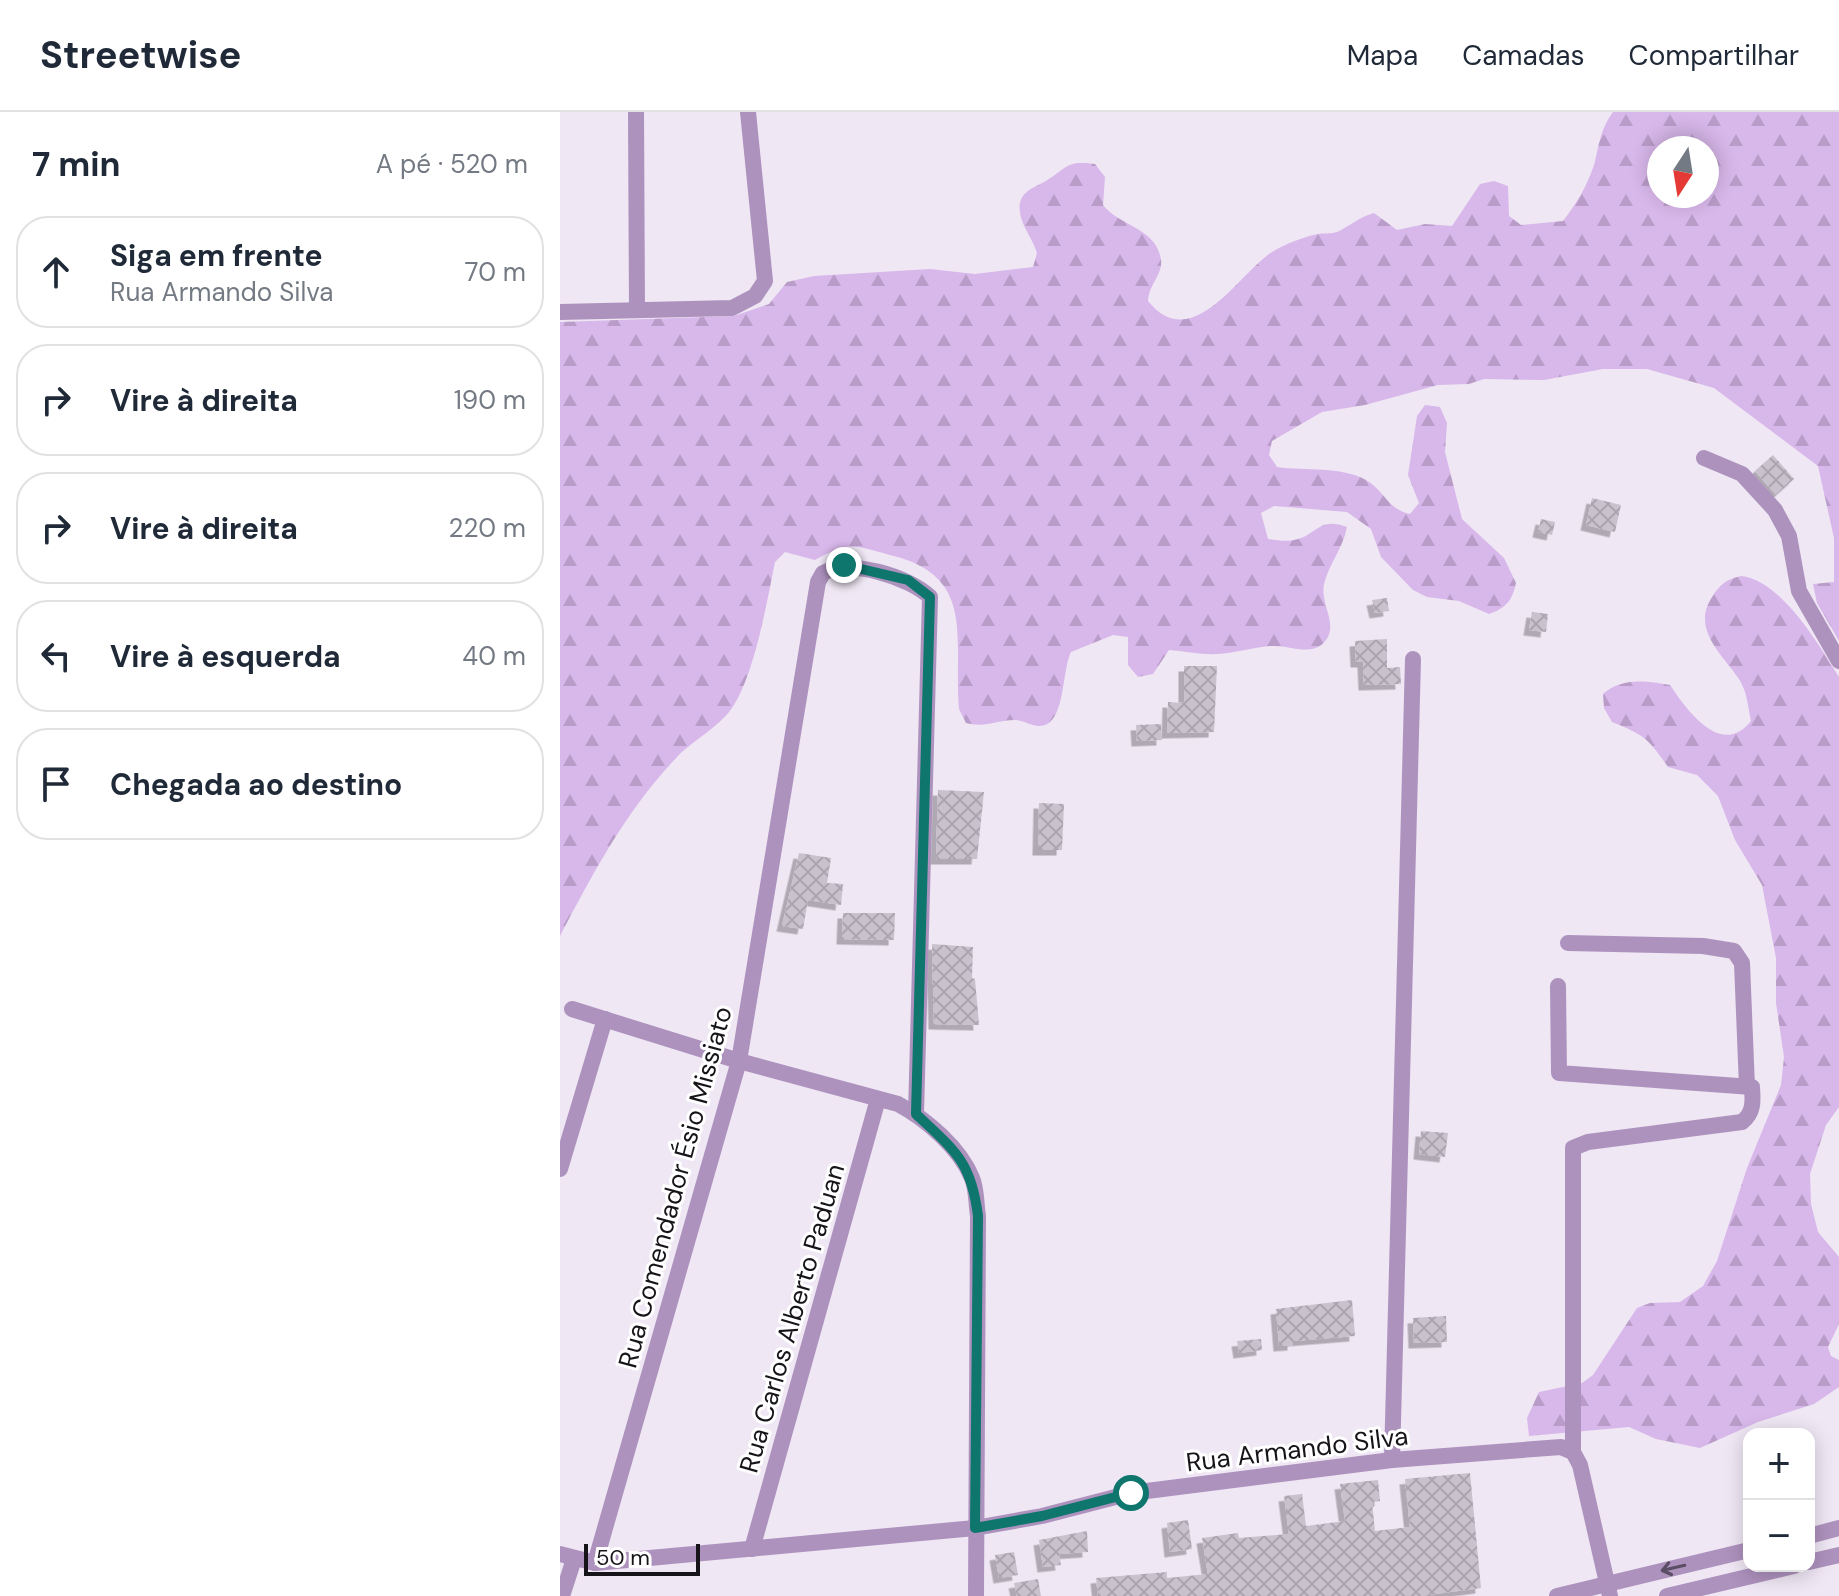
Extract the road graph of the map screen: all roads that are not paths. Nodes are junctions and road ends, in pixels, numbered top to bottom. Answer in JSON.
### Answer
{"nodes":[{"id":1,"x":636,"y":112,"type":"edge"},
{"id":2,"x":748,"y":112,"type":"edge"},
{"id":3,"x":637,"y":309,"type":"junction"},
{"id":4,"x":560,"y":312,"type":"edge"},
{"id":5,"x":1704,"y":458,"type":"dead end"},
{"id":6,"x":1413,"y":659,"type":"dead end"},
{"id":7,"x":1839,"y":661,"type":"edge"},
{"id":8,"x":1568,"y":943,"type":"dead end"},
{"id":9,"x":1558,"y":986,"type":"dead end"},
{"id":10,"x":572,"y":1009,"type":"dead end"},
{"id":11,"x":605,"y":1019,"type":"junction"},
{"id":12,"x":739,"y":1061,"type":"junction"},
{"id":13,"x":1747,"y":1087,"type":"junction"},
{"id":14,"x":878,"y":1099,"type":"junction"},
{"id":15,"x":916,"y":1114,"type":"junction"},
{"id":16,"x":560,"y":1169,"type":"edge"},
{"id":17,"x":1573,"y":1452,"type":"junction"},
{"id":18,"x":1392,"y":1460,"type":"junction"},
{"id":19,"x":975,"y":1528,"type":"junction"},
{"id":20,"x":1839,"y":1528,"type":"edge"},
{"id":21,"x":1815,"y":1534,"type":"edge"},
{"id":22,"x":752,"y":1549,"type":"junction"},
{"id":23,"x":1743,"y":1552,"type":"edge"},
{"id":24,"x":1839,"y":1555,"type":"edge"},
{"id":25,"x":567,"y":1557,"type":"edge"},
{"id":26,"x":1815,"y":1561,"type":"edge"},
{"id":27,"x":595,"y":1563,"type":"junction"},
{"id":28,"x":1769,"y":1572,"type":"edge"},
{"id":29,"x":1608,"y":1590,"type":"edge"},
{"id":30,"x":562,"y":1596,"type":"edge"},
{"id":31,"x":976,"y":1596,"type":"edge"},
{"id":32,"x":1557,"y":1596,"type":"edge"},
{"id":33,"x":1667,"y":1596,"type":"edge"}],
"edges":[{"from":1,"to":3,"type":"street"},
{"from":2,"to":3,"type":"street"},
{"from":3,"to":4,"type":"street"},
{"from":5,"to":7,"type":"street"},
{"from":6,"to":18,"type":"street"},
{"from":8,"to":13,"type":"street"},
{"from":9,"to":13,"type":"street"},
{"from":10,"to":11,"type":"street"},
{"from":11,"to":12,"type":"street"},
{"from":11,"to":16,"type":"street"},
{"from":12,"to":14,"type":"street"},
{"from":12,"to":15,"type":"street","name":"Rua Comendador Ésio Missiato"},
{"from":12,"to":27,"type":"street","name":"Rua Comendador Ésio Missiato"},
{"from":13,"to":17,"type":"street"},
{"from":14,"to":15,"type":"street"},
{"from":14,"to":22,"type":"street","name":"Rua Carlos Alberto Paduan"},
{"from":15,"to":19,"type":"street"},
{"from":17,"to":18,"type":"street","name":"Rua Armando Silva"},
{"from":17,"to":29,"type":"street"},
{"from":18,"to":19,"type":"street","name":"Rua Armando Silva"},
{"from":19,"to":22,"type":"street","name":"Rua Armando Silva"},
{"from":19,"to":31,"type":"street"},
{"from":20,"to":21,"type":"street"},
{"from":22,"to":27,"type":"street","name":"Rua Armando Silva"},
{"from":23,"to":29,"type":"street","one_way":true},
{"from":24,"to":26,"type":"street"},
{"from":25,"to":27,"type":"street","name":"Rua Armando Silva"},
{"from":25,"to":30,"type":"street"},
{"from":28,"to":33,"type":"street"},
{"from":29,"to":32,"type":"street"}]}
